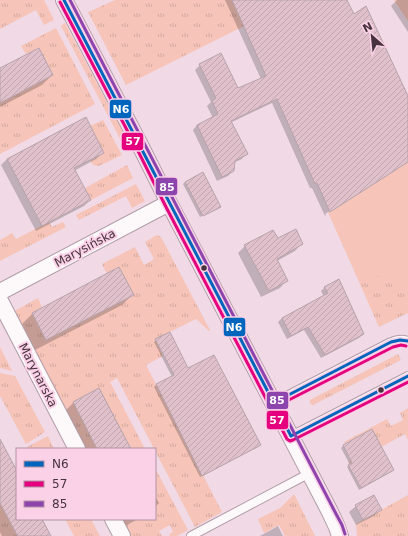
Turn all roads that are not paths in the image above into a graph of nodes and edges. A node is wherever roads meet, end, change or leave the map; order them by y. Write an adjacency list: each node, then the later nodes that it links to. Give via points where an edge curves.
1 (64, 0): 2 (street)
2 (169, 203): 3 (street, Marysińska); 7 (street)
3 (0, 292)
4 (0, 301): 9 (street, Marynarska)
5 (408, 341): 7 (lane, via 397,340 388,343)
6 (408, 376): 8 (lane)
7 (274, 403): 8 (street)
8 (291, 436): 10 (street)
9 (76, 448)
10 (310, 473): 11 (lane); 12 (street)
11 (191, 536)
12 (340, 536)

